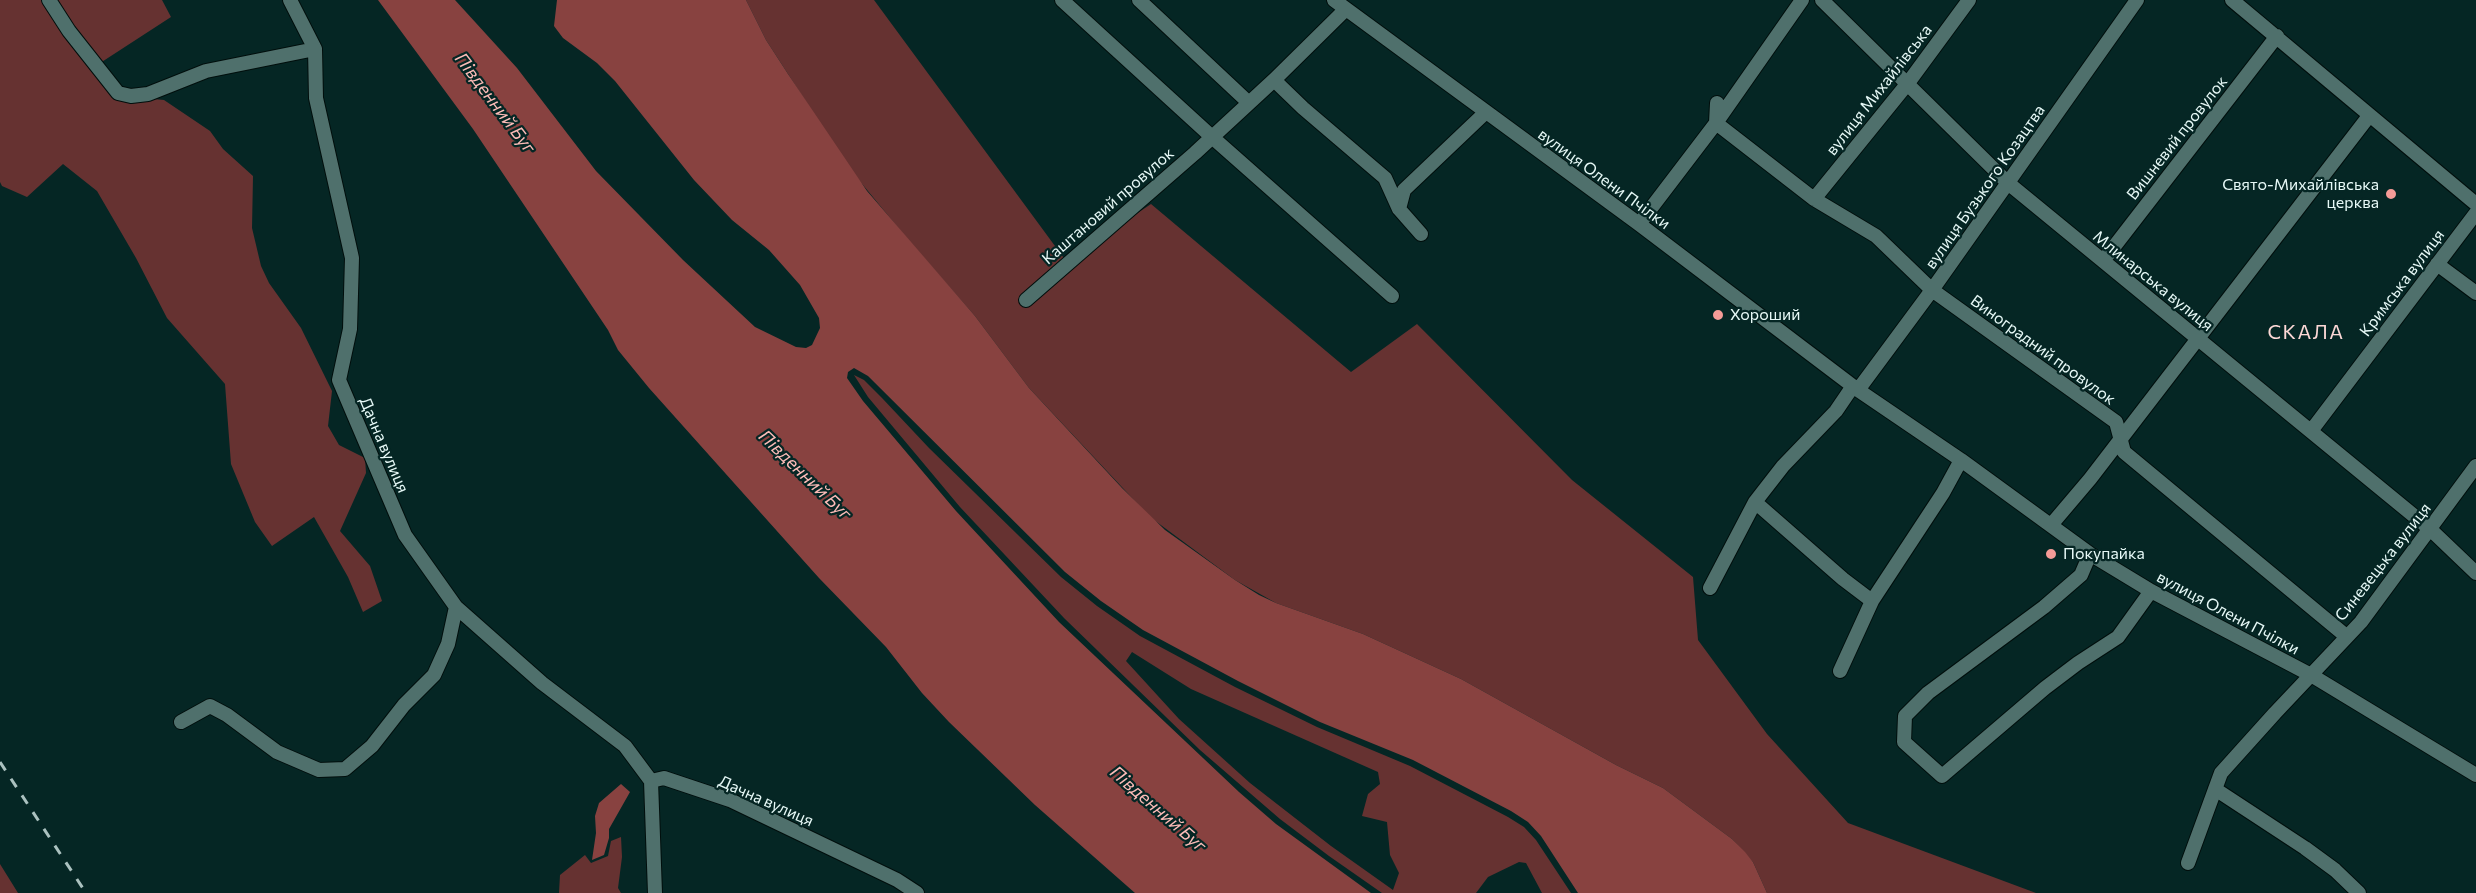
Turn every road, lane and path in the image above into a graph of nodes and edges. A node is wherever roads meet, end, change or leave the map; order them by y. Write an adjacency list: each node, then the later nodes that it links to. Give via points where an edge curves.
1 (49, 0): 13 (street, via 118,93 131,96 148,94 206,71)
2 (290, 0): 13 (street)
3 (1062, 0): 21 (street)
4 (1139, 0): 16 (street)
5 (1334, 0): 11 (street, вулиця Олени Пчілки)
6 (1802, 0): 20 (street)
7 (1822, 0): 15 (street, Млинарська вулиця)
8 (1969, 0): 15 (street, вулиця Михайлівська)
9 (2137, 0): 22 (street, вулиця Бузького Козацтва)
10 (2232, 0): 12 (street)
11 (1346, 9): 14 (street, Каштановий провулок); 18 (street, вулиця Олени Пчілки)
12 (2277, 36): 19 (street); 29 (street, Вишневий провулок)
13 (315, 49): 49 (street, Дачна вулиця, via 316,98 351,258 350,329 339,380 405,535)
14 (1274, 80): 16 (street, Каштановий провулок); 25 (street, via 1385,178)
15 (1908, 83): 22 (street, Млинарська вулиця); 23 (street, вулиця Михайлівська)
16 (1248, 102): 21 (street, Каштановий провулок)
17 (1717, 103): 20 (street)
18 (1486, 112): 25 (street, via 1404,190); 27 (street, вулиця Олени Пчілки)
19 (2368, 116): 24 (street); 35 (street)
20 (1716, 123): 23 (street, Виноградний провулок); 27 (street)
21 (1212, 137): 33 (street); 34 (street, Каштановий провулок)
22 (2008, 183): 29 (street, Млинарська вулиця); 31 (street, вулиця Бузького Козацтва)
23 (1814, 199): 31 (street, Виноградний провулок, via 1876,236)
24 (2476, 204)
25 (1399, 209): 28 (street)
26 (2476, 213): 30 (street, Кримська вулиця)
27 (1639, 224): 36 (street, вулиця Олени Пчілки)
28 (1421, 234)
29 (2103, 261): 35 (street, Млинарська вулиця)
30 (2437, 264): 32 (street); 37 (street, Кримська вулиця)
31 (1932, 290): 36 (street, вулиця Бузького Козацтва); 38 (street, Виноградний провулок, via 2116,423)
32 (2476, 293)
33 (1392, 297)
34 (1026, 300)
35 (2198, 338): 37 (street, Млинарська вулиця); 38 (street)
36 (1856, 388): 39 (street, вулиця Олени Пчілки); 41 (street)
37 (2311, 431): 43 (street, Млинарська вулиця)
38 (2120, 438): 42 (street); 50 (street, Виноградний провулок, via 2124,452)
39 (1961, 460): 42 (street, вулиця Олени Пчілки); 48 (street)
40 (2476, 466): 43 (street, Синевецька вулиця)
41 (1755, 502): 46 (street); 48 (street)
42 (2051, 525): 44 (street, вулиця Олени Пчілки)
43 (2430, 529): 45 (street, Млинарська вулиця); 50 (street, Синевецька вулиця, via 2361,622)
44 (2090, 554): 47 (street, вулиця Олени Пчілки); 47 (street, via 2081,575 1928,693 1905,716 1904,742 1942,776 2061,676 2118,637)
45 (2476, 573)
46 (1710, 588)
47 (2151, 591): 52 (street, вулиця Олени Пчілки)
48 (1872, 601): 51 (street)
49 (456, 607): 53 (street, via 448,644 434,675 372,746 345,770 319,770 277,752 210,706); 55 (street, Дачна вулиця, via 542,683 625,746)
50 (2346, 636): 52 (street, Синевецька вулиця)
51 (1840, 671)
52 (2311, 675): 54 (street, вулиця Олени Пчілки); 56 (street, Синевецька вулиця, via 2221,773)
53 (181, 722)
54 (2475, 772)
55 (651, 781): 58 (street); 59 (street, Дачна вулиця, via 664,778 730,800)
56 (2215, 789): 57 (street, Синевецька вулиця); 60 (street, via 2305,848)
57 (2188, 863)
58 (655, 893)
59 (917, 893)
60 (2359, 893)

